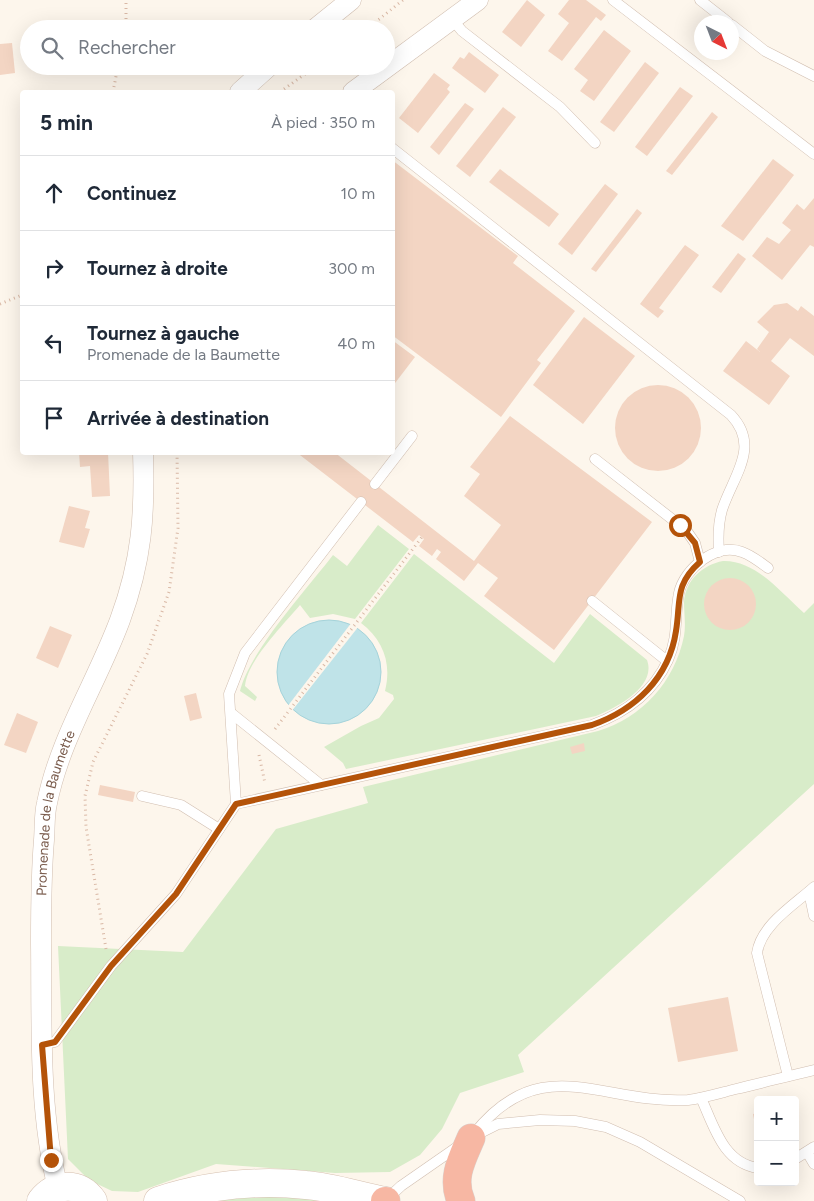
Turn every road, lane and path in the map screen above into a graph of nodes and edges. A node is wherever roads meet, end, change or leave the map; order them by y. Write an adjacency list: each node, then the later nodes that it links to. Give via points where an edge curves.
1 (126, 0): 9 (path)
2 (351, 0): 10 (street)
3 (403, 0): 11 (path)
4 (478, 0): 8 (street)
5 (613, 0): 25 (lane)
6 (700, 0): 7 (lane)
7 (719, 15)
8 (452, 19): 13 (street); 23 (lane, via 462,31 560,107)
9 (126, 20)
10 (327, 20)
11 (378, 20)
12 (739, 31): 18 (lane, via 765,51)
13 (395, 61)
14 (116, 75): 19 (path)
15 (259, 75): 20 (street)
16 (304, 75): 21 (path)
17 (377, 75): 22 (street)
18 (814, 76)
19 (113, 90)
20 (242, 90)
21 (283, 90)
22 (357, 90)
23 (595, 143)
24 (395, 150): 35 (lane, via 740,424 746,441 745,453 722,510)
25 (814, 154)
26 (20, 296): 27 (path)
27 (0, 304)
28 (412, 436): 32 (lane)
29 (143, 455): 49 (street, Promenade de la Baumette, via 142,535 128,595 71,728 46,803 41,887)
30 (177, 455): 48 (path, via 178,528 169,592 148,654 93,762 84,796)
31 (595, 459): 36 (lane, via 686,530 695,543)
32 (375, 484)
33 (361, 502): 41 (lane, via 245,653 229,694)
34 (422, 537): 40 (path)
35 (719, 552): 36 (lane); 37 (lane, via 741,551)
36 (700, 562): 39 (lane, via 684,579 679,591 676,631)
37 (768, 568)
38 (592, 601): 39 (lane)
39 (667, 661): 42 (lane, via 660,675 638,700 592,725)
40 (288, 711)
41 (231, 713): 42 (lane); 44 (lane)
42 (321, 785): 44 (lane)
43 (142, 796): 45 (lane, via 181,805)
44 (236, 804): 45 (lane)
45 (219, 829): 49 (lane, via 176,894 111,966 55,1042)
46 (811, 890): 47 (lane); 51 (lane, via 767,930 757,953)
47 (814, 916)
48 (106, 954)
49 (42, 1045): 58 (street, Promenade de la Baumette, via 51,1160)
50 (814, 1070): 51 (lane)
51 (788, 1076): 52 (lane)
52 (701, 1098): 53 (lane, via 653,1100 582,1087 540,1088 520,1094 498,1108); 57 (lane, via 724,1148 740,1163)
53 (471, 1138): 61 (lane, via 401,1186); 62 (highway, via 457,1169); 63 (lane, via 498,1124 540,1120 575,1121 606,1127 640,1142)
54 (811, 1149): 55 (lane); 56 (lane)
55 (799, 1156)
56 (814, 1164)
57 (754, 1167)
58 (50, 1194): 59 (street, via 77,1188)
59 (93, 1201)
60 (158, 1201): 61 (street, via 193,1190 245,1184 307,1185)
61 (385, 1201)
62 (461, 1201)
63 (740, 1201)

